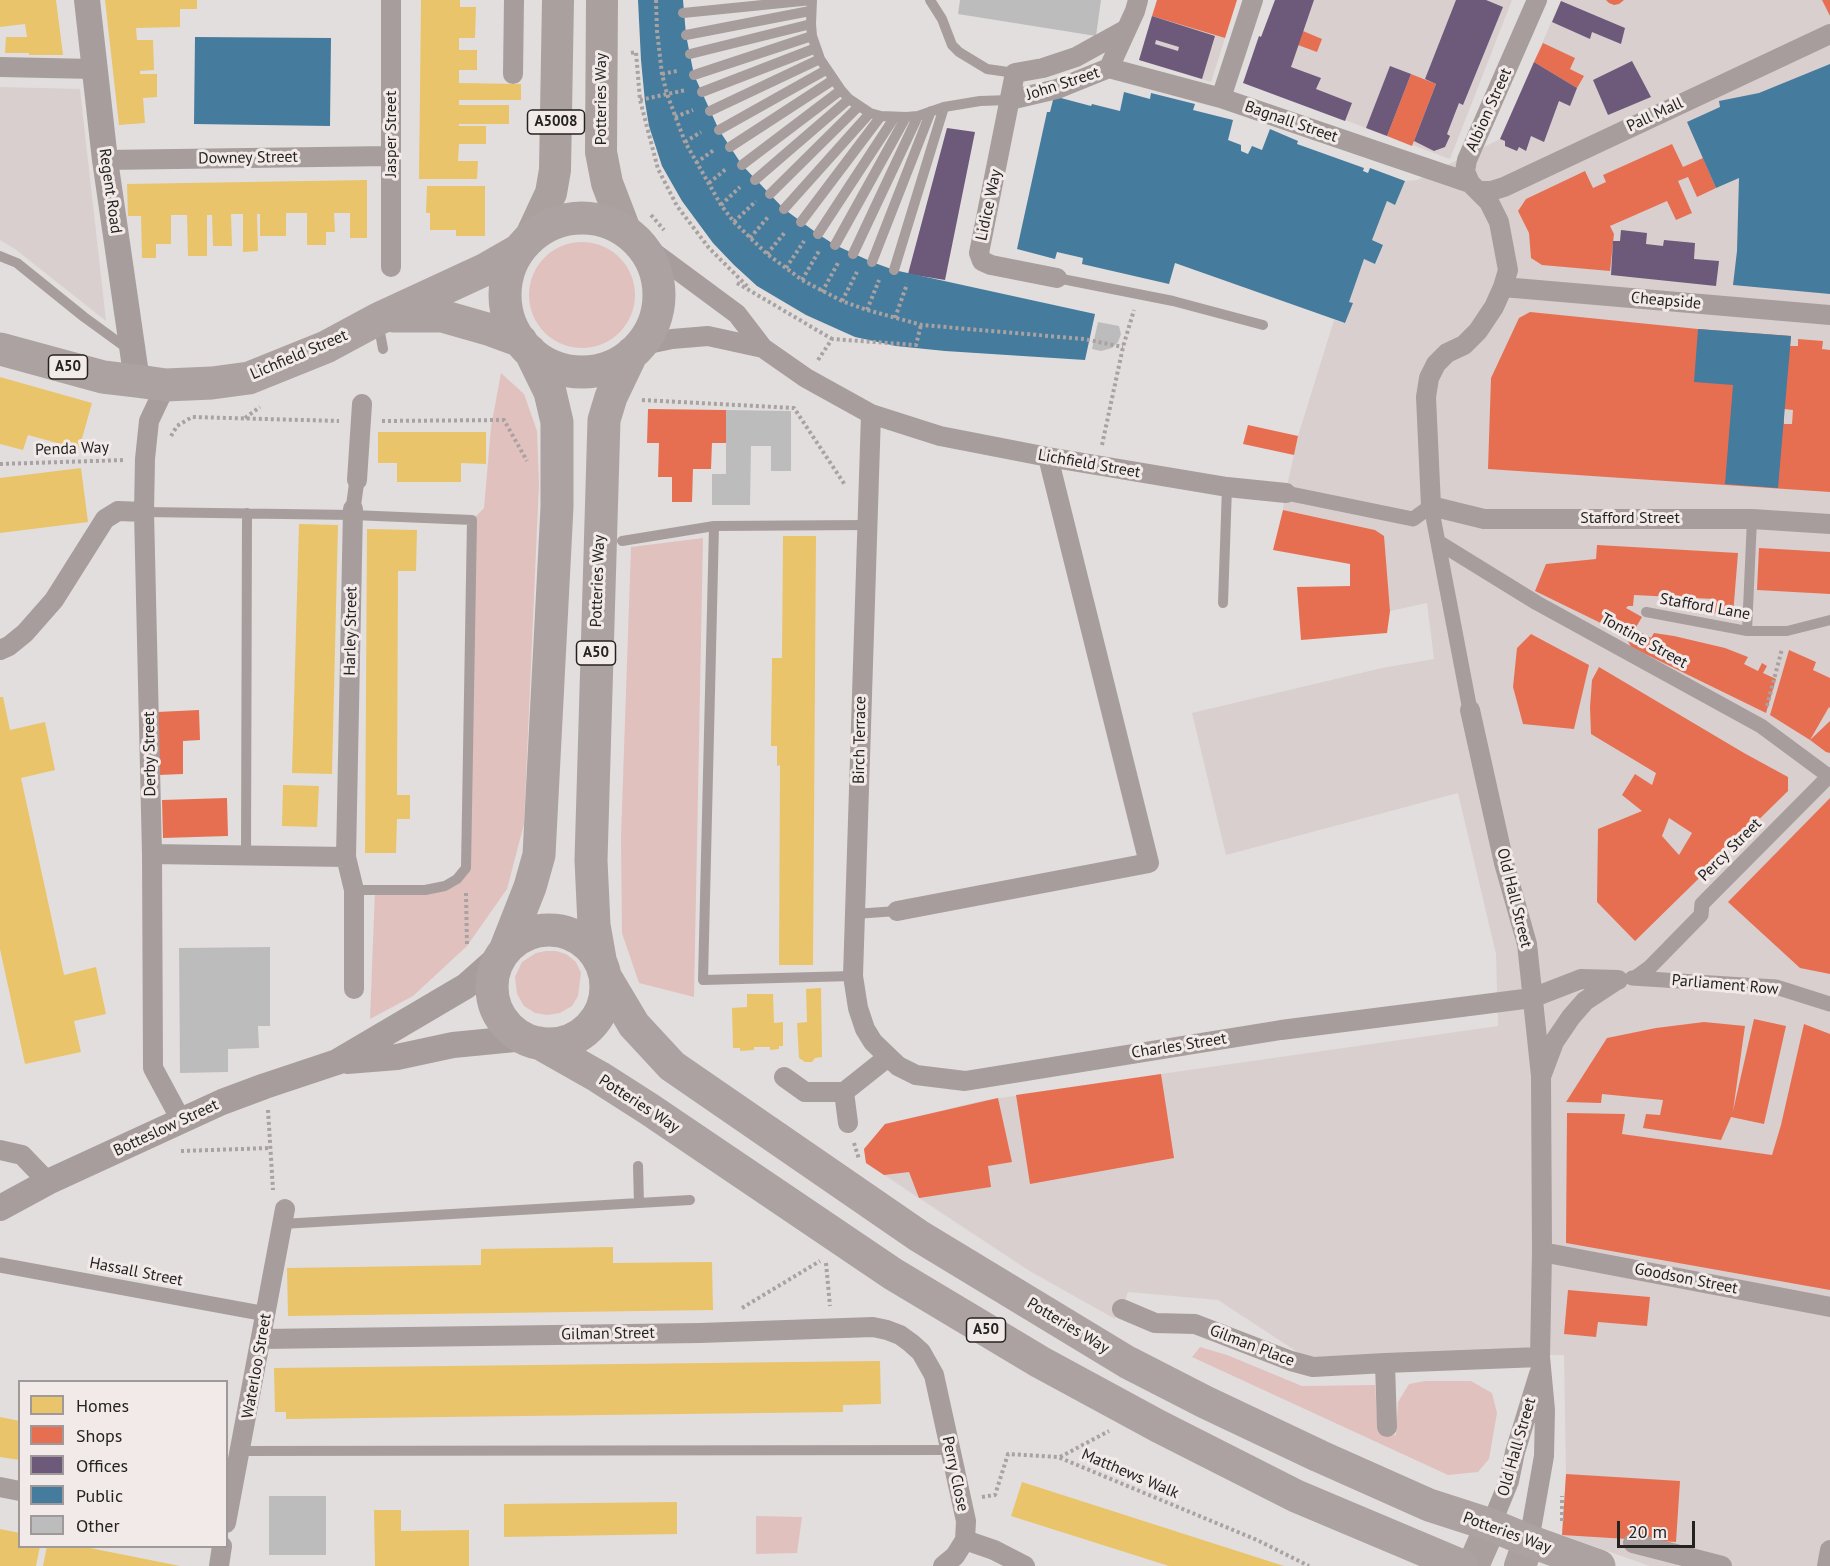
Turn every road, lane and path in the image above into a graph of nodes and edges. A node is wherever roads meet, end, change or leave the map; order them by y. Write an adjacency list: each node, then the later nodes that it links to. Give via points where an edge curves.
1 (87, 0): 23 (street, Regent Road)
2 (391, 0): 46 (street, Jasper Street)
3 (514, 0): 26 (street)
4 (558, 0): 59 (main road, A5008, via 555,170 551,193)
5 (602, 0): 55 (main road, Potteries Way / A5008, via 601,152 607,183)
6 (930, 0): 25 (lane, via 959,52 987,69)
7 (1138, 0): 13 (street, John Street)
8 (1252, 0): 31 (street)
9 (1537, 0): 50 (street, Albion Street, via 1467,160 1465,171)
10 (811, 4): 11 (lane); 12 (lane); 15 (lane)
11 (683, 13)
12 (811, 24): 16 (lane); 19 (lane)
13 (1125, 30): 22 (street, John Street); 25 (street, John Street, via 1076,57)
14 (1830, 34): 50 (street, Pall Mall, via 1504,187)
15 (686, 35)
16 (812, 36): 17 (lane); 27 (lane)
17 (816, 48): 20 (lane); 30 (lane)
18 (636, 52): 33 (path)
19 (690, 54)
20 (820, 59): 24 (lane); 37 (lane)
21 (0, 67): 23 (street)
22 (1109, 68): 31 (street, Bagnall Street); 34 (street, John Street, via 1058,88)
23 (94, 69): 47 (street, Regent Road)
24 (826, 70): 28 (lane); 44 (lane)
25 (1015, 73): 34 (street, Lidice Way)
26 (513, 74)
27 (694, 75): 33 (path, via 691,88)
28 (833, 80): 29 (lane); 45 (lane)
29 (841, 90): 32 (lane); 48 (lane)
30 (702, 92)
31 (1221, 98): 50 (street, Bagnall Street)
32 (849, 99): 35 (lane); 49 (lane)
33 (640, 100): 72 (path, via 658,169 677,206 709,248)
34 (1010, 100): 36 (lane); 68 (street, Lidice Way, via 979,253 982,261 991,265)
35 (859, 106): 39 (lane); 51 (lane)
36 (944, 107): 38 (lane); 67 (lane)
37 (710, 111)
38 (931, 111): 40 (lane); 64 (lane)
39 (870, 113): 41 (lane); 52 (lane)
40 (918, 116): 42 (lane); 62 (lane)
41 (881, 117): 43 (lane); 54 (lane)
42 (906, 117): 43 (lane); 60 (lane)
43 (894, 118): 56 (lane)
44 (719, 130)
45 (730, 147)
46 (390, 156): 47 (street, Downey Street); 65 (street, Jasper Street)
47 (105, 160): 87 (street, Regent Road)
48 (742, 165)
49 (755, 180): 53 (path, via 758,199)
50 (1474, 187): 71 (street, via 1489,202 1499,222 1508,270)
51 (770, 194): 58 (path, via 773,210)
52 (784, 209): 61 (path, via 790,225)
53 (734, 222)
54 (801, 222): 66 (path, via 807,236)
55 (637, 228): 57 (path); 59 (highway, via 577,218 549,225); 84 (street, Lichfield Street, via 738,314); 86 (highway, via 658,284 657,313)
56 (818, 234): 69 (path, via 823,245)
57 (670, 237)
58 (750, 238)
59 (525, 244): 81 (highway, Lichfield Street / A50); 83 (highway, via 508,274 505,299 510,323)
60 (835, 244): 73 (path, via 842,255)
61 (767, 254)
62 (853, 254): 75 (path, via 861,264)
63 (0, 256): 87 (lane, via 17,263)
64 (872, 262): 76 (path, via 881,274)
65 (391, 267)
66 (786, 268)
67 (894, 270): 78 (path, via 907,284)
68 (1057, 278): 74 (lane)
69 (802, 280)
70 (734, 281): 72 (path)
71 (1503, 287): 77 (street, Cheapside); 102 (street, via 1479,331 1436,364 1429,378 1426,397)
72 (753, 292): 82 (path)
73 (822, 292)
74 (1139, 294): 80 (lane); 97 (path, via 1123,346)
75 (842, 301)
76 (867, 310)
77 (1830, 315)
78 (895, 318)
79 (922, 325): 82 (path, via 916,345)
80 (1263, 325)
81 (382, 328): 83 (highway, Lichfield Street / A50, via 442,316 491,330); 87 (highway, Lichfield Street / A50, via 249,378 212,383)
82 (832, 339): 88 (path)
83 (525, 346): 86 (highway, via 553,367 578,372 609,367); 129 (highway, via 550,392 557,422 557,507 539,855)
84 (763, 348): 86 (street, Lichfield Street, via 708,336 672,339); 88 (street, Lichfield Street)
85 (0, 349): 87 (highway, Lichfield Street / A50, via 103,377)
86 (636, 350): 130 (highway, Potteries Way / A50, via 611,397 604,420 591,860 594,925)
87 (146, 373): 94 (street, Derby Street, via 149,421)
88 (806, 378): 91 (street, Lichfield Street)
89 (640, 400): 99 (path, via 794,408)
90 (361, 413): 92 (path, via 192,417 177,426); 96 (path, via 504,420); 98 (street, Harley Street)
91 (870, 414): 93 (street, Lichfield Street, via 940,436); 108 (street, Birch Terrace)
92 (168, 440)
93 (1048, 457): 97 (street, Lichfield Street); 126 (street, via 1149,863)
94 (145, 459): 95 (path, Penda Way); 103 (street, Derby Street)
95 (0, 464)
96 (529, 465)
97 (1097, 466): 100 (street, Lichfield Street)
98 (357, 480): 104 (street, Harley Street)
99 (845, 486)
100 (1227, 487): 101 (street, Lichfield Street); 112 (lane)
101 (1286, 494): 102 (street, Lichfield Street, via 1413,519)
102 (1431, 506): 106 (street, Stafford Street, via 1484,519); 111 (street, Old Hall Street)
103 (144, 512): 105 (lane); 117 (street, via 118,511 105,519 54,600 25,633); 121 (street, Derby Street)
104 (353, 512): 105 (lane); 123 (street, Harley Street); 124 (lane, via 472,519)
105 (247, 513): 122 (lane)
106 (1752, 519): 107 (street, Stafford Street); 115 (lane)
107 (1830, 524)
108 (866, 525): 109 (lane); 127 (street, Birch Terrace)
109 (714, 526): 110 (lane); 131 (lane, via 703,980)
110 (622, 541)
111 (1438, 542): 118 (street, Old Hall Street); 119 (street, Tontine Street, via 1537,603)
112 (1223, 603)
113 (1646, 612): 115 (lane, Stafford Lane)
114 (1830, 620): 116 (lane, Stafford Lane)
115 (1747, 631): 116 (lane, Stafford Lane)
116 (1787, 631): 119 (path)
117 (0, 650)
118 (1470, 710): 134 (street, Old Hall Street, via 1504,863 1527,944)
119 (1761, 726): 120 (street, Tontine Street)
120 (1830, 776): 132 (street, Percy Street, via 1702,904 1701,915 1650,967)
121 (152, 854): 122 (street); 143 (street, Derby Street, via 153,1068)
122 (246, 856): 123 (street)
123 (346, 857): 125 (street, Harley Street)
124 (466, 868): 125 (lane, via 445,886 425,890); 128 (path)
125 (354, 890): 133 (street, Harley Street)
126 (897, 910): 127 (lane)
127 (855, 914): 131 (street, Birch Terrace)
128 (467, 946)
129 (504, 952): 130 (highway, via 521,936 549,929 568,932 588,943); 136 (highway, via 497,961 492,981 493,1000 503,1021 517,1035); 138 (street, Botteslow Street, via 466,987)
130 (603, 968): 136 (highway, via 606,995 591,1027 559,1044); 175 (highway, Potteries Way / A50, via 634,1025 672,1066 919,1236 1127,1362 1205,1402 1429,1505)
131 (853, 976): 137 (street, Birch Terrace, via 861,1019 873,1042)
132 (1626, 979): 134 (street, Parliament Row, via 1581,979); 135 (street, Parliament Row, via 1776,987); 139 (street, via 1585,1001 1554,1042)
133 (354, 989)
134 (1532, 998): 137 (street, Charles Street, via 1281,1030 965,1082 916,1075); 139 (street, Old Hall Street)
135 (1830, 1004)
136 (532, 1041): 138 (street, Botteslow Street, via 453,1045 397,1057); 186 (highway, Potteries Way / A50, via 650,1109 893,1274 1040,1362 1296,1496)
137 (888, 1057): 142 (street)
138 (338, 1062): 141 (street, Botteslow Street)
139 (1541, 1076): 154 (street, Old Hall Street)
140 (784, 1077): 142 (street, via 805,1092)
141 (265, 1086): 143 (street, Botteslow Street); 145 (path)
142 (844, 1092): 144 (street)
143 (181, 1120): 149 (street, Botteslow Street)
144 (848, 1123)
145 (270, 1148): 147 (path); 153 (path, via 274,1208)
146 (0, 1150): 149 (street, via 22,1155)
147 (175, 1151)
148 (638, 1166): 151 (lane)
149 (48, 1182): 152 (street, Botteslow Street)
150 (690, 1200): 151 (lane)
151 (639, 1203): 153 (lane)
152 (0, 1208)
153 (284, 1216): 159 (street, Waterloo Street)
154 (1542, 1252): 156 (street, Goodson Street); 163 (street, Old Hall Street)
155 (0, 1264): 159 (street, Hassall Street)
156 (1830, 1307)
157 (741, 1308): 160 (path, via 825,1256)
158 (1122, 1309): 162 (street, Gilman Place, via 1155,1323 1195,1324 1313,1367)
159 (266, 1314): 161 (street, Waterloo Street)
160 (832, 1329): 161 (street, Gilman Street); 164 (street, Gilman Street, via 873,1327 900,1335 921,1352)
161 (261, 1339): 168 (street, Waterloo Street)
162 (1385, 1362): 163 (street, Gilman Place); 166 (street)
163 (1540, 1363): 175 (street, Old Hall Street, via 1509,1481); 181 (street, Old Hall Street, via 1544,1456)
164 (934, 1375): 167 (street, Perry Close)
165 (1117, 1427): 169 (path)
166 (1387, 1427)
167 (950, 1450): 168 (lane); 173 (street, Perry Close)
168 (241, 1451): 174 (street, Waterloo Street)
169 (1059, 1458): 173 (path, Matthews Walk, via 1008,1454 995,1495); 185 (path, Matthews Walk, via 1257,1540)
170 (0, 1487): 171 (street)
171 (18, 1491)
172 (1562, 1491): 176 (path)
173 (961, 1502): 177 (street, Perry Close)
174 (228, 1513)
175 (1491, 1525): 181 (highway, Potteries Way / A50); 187 (main road)
176 (1562, 1526)
177 (965, 1540): 183 (street); 184 (street)
178 (1633, 1543): 189 (street)
179 (222, 1548): 182 (street)
180 (1830, 1550): 190 (street)
181 (1524, 1554): 188 (highway, Potteries Way / A50)
182 (219, 1566)
183 (943, 1566)
184 (1025, 1566)
185 (1309, 1566)
186 (1462, 1566)
187 (1473, 1566)
188 (1599, 1566)
189 (1722, 1566)
190 (1827, 1566)

